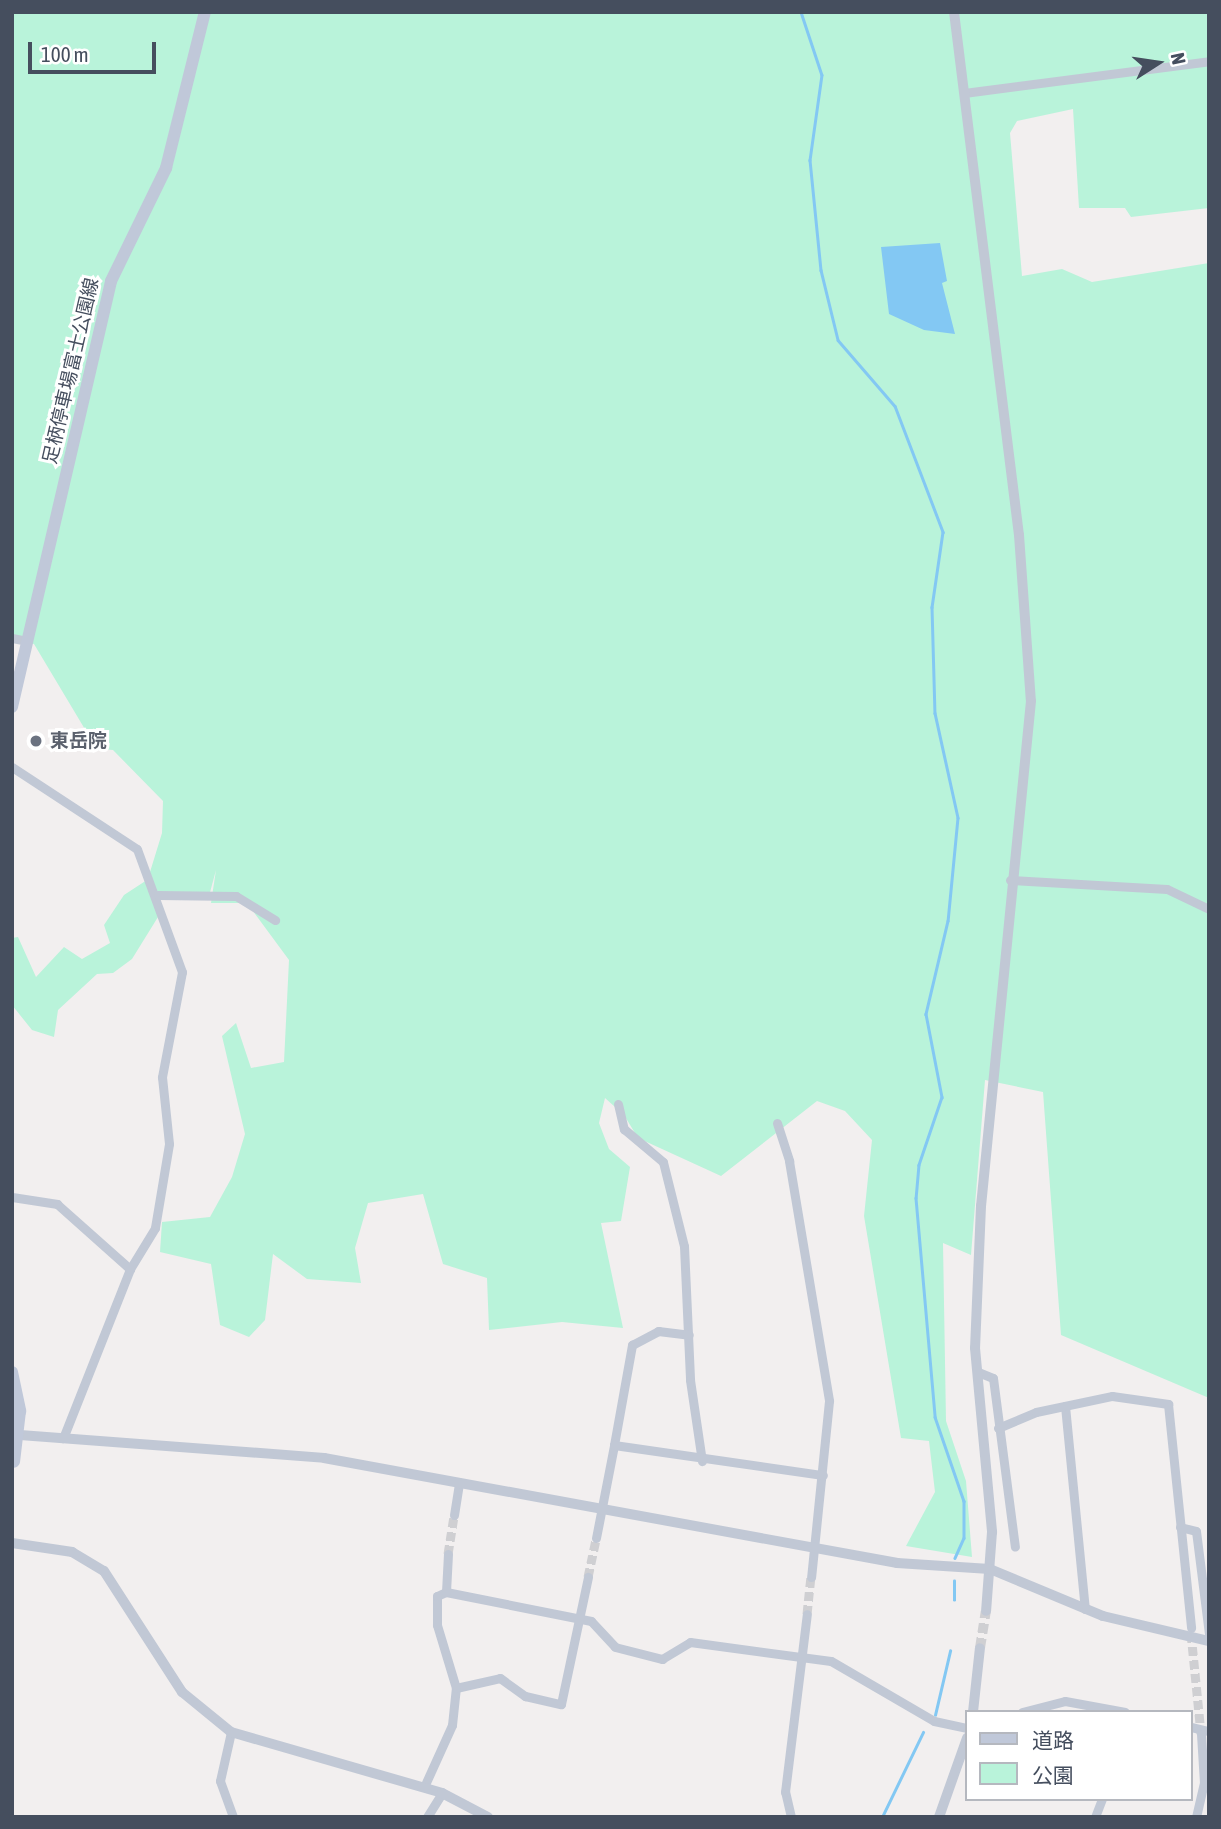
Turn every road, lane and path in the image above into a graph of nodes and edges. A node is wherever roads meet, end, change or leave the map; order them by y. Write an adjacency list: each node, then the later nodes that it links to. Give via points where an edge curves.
1 (205, 12): 6 (main road, 足柄停車場富士公園線, via 166,168 111,281)
2 (954, 12): 4 (street)
3 (1209, 61): 4 (street)
4 (964, 93): 9 (street, via 1019,535 1031,701)
5 (12, 638): 6 (street)
6 (27, 641): 7 (main road, 足柄停車場富士公園線)
7 (12, 707)
8 (12, 767): 10 (street, via 137,849)
9 (1010, 880): 11 (street, via 1167,889); 19 (street, via 981,1206)
10 (158, 895): 12 (street, via 236,896); 16 (street, via 183,972 162,1077 169,1144 155,1228)
11 (1209, 909)
12 (275, 920)
13 (618, 1104): 17 (street, via 624,1129 663,1162 684,1246)
14 (777, 1123): 27 (street, via 789,1161 828,1386)
15 (12, 1197): 16 (street, via 57,1204)
16 (130, 1269): 23 (street)
17 (689, 1335): 24 (street, via 658,1331 632,1345); 25 (street)
18 (12, 1372): 22 (main road)
19 (978, 1372): 21 (street, via 993,1378); 37 (street)
20 (1065, 1406): 21 (street); 31 (street, via 1112,1396 1168,1404); 41 (street)
21 (998, 1428): 35 (street)
22 (20, 1435): 23 (street); 26 (main road)
23 (63, 1438): 28 (street, via 302,1455)
24 (614, 1445): 25 (street); 29 (street)
25 (702, 1461): 27 (street)
26 (14, 1462)
27 (823, 1475): 34 (street)
28 (459, 1482): 29 (street); 30 (street)
29 (602, 1508): 32 (street); 34 (street, via 679,1527)
30 (454, 1515)
31 (1180, 1527): 45 (street); 46 (street, via 1196,1531)
32 (596, 1538)
33 (12, 1543): 55 (street, via 72,1552 104,1571 182,1692)
34 (815, 1547): 37 (street, via 914,1566); 39 (street)
35 (1014, 1547)
36 (448, 1554): 40 (street)
37 (990, 1569): 41 (street); 42 (street)
38 (588, 1577): 44 (street)
39 (811, 1577)
40 (446, 1592): 44 (street); 50 (street, via 437,1596 437,1625)
41 (1085, 1609): 47 (street)
42 (986, 1611)
43 (807, 1615): 49 (street)
44 (580, 1618): 49 (street, via 596,1624 622,1651 662,1659 690,1642); 50 (street, via 561,1704 525,1696 500,1678)
45 (1191, 1628)
46 (1209, 1634)
47 (1209, 1641)
48 (980, 1648): 52 (street)
49 (801, 1657): 54 (street, via 839,1663 934,1721); 63 (street, via 785,1792)
50 (456, 1688): 58 (street, via 452,1725)
51 (1096, 1708): 53 (street, via 1051,1701)
52 (972, 1710)
53 (1027, 1710)
54 (965, 1728)
55 (231, 1732): 58 (street); 60 (street, via 220,1781)
56 (1205, 1733): 65 (street, via 1204,1783)
57 (965, 1744): 64 (street)
58 (424, 1787): 59 (street)
59 (442, 1793): 61 (street); 62 (street)
60 (233, 1817)
61 (427, 1817)
62 (488, 1817)
63 (791, 1817)
64 (939, 1817)
65 (1196, 1817)

